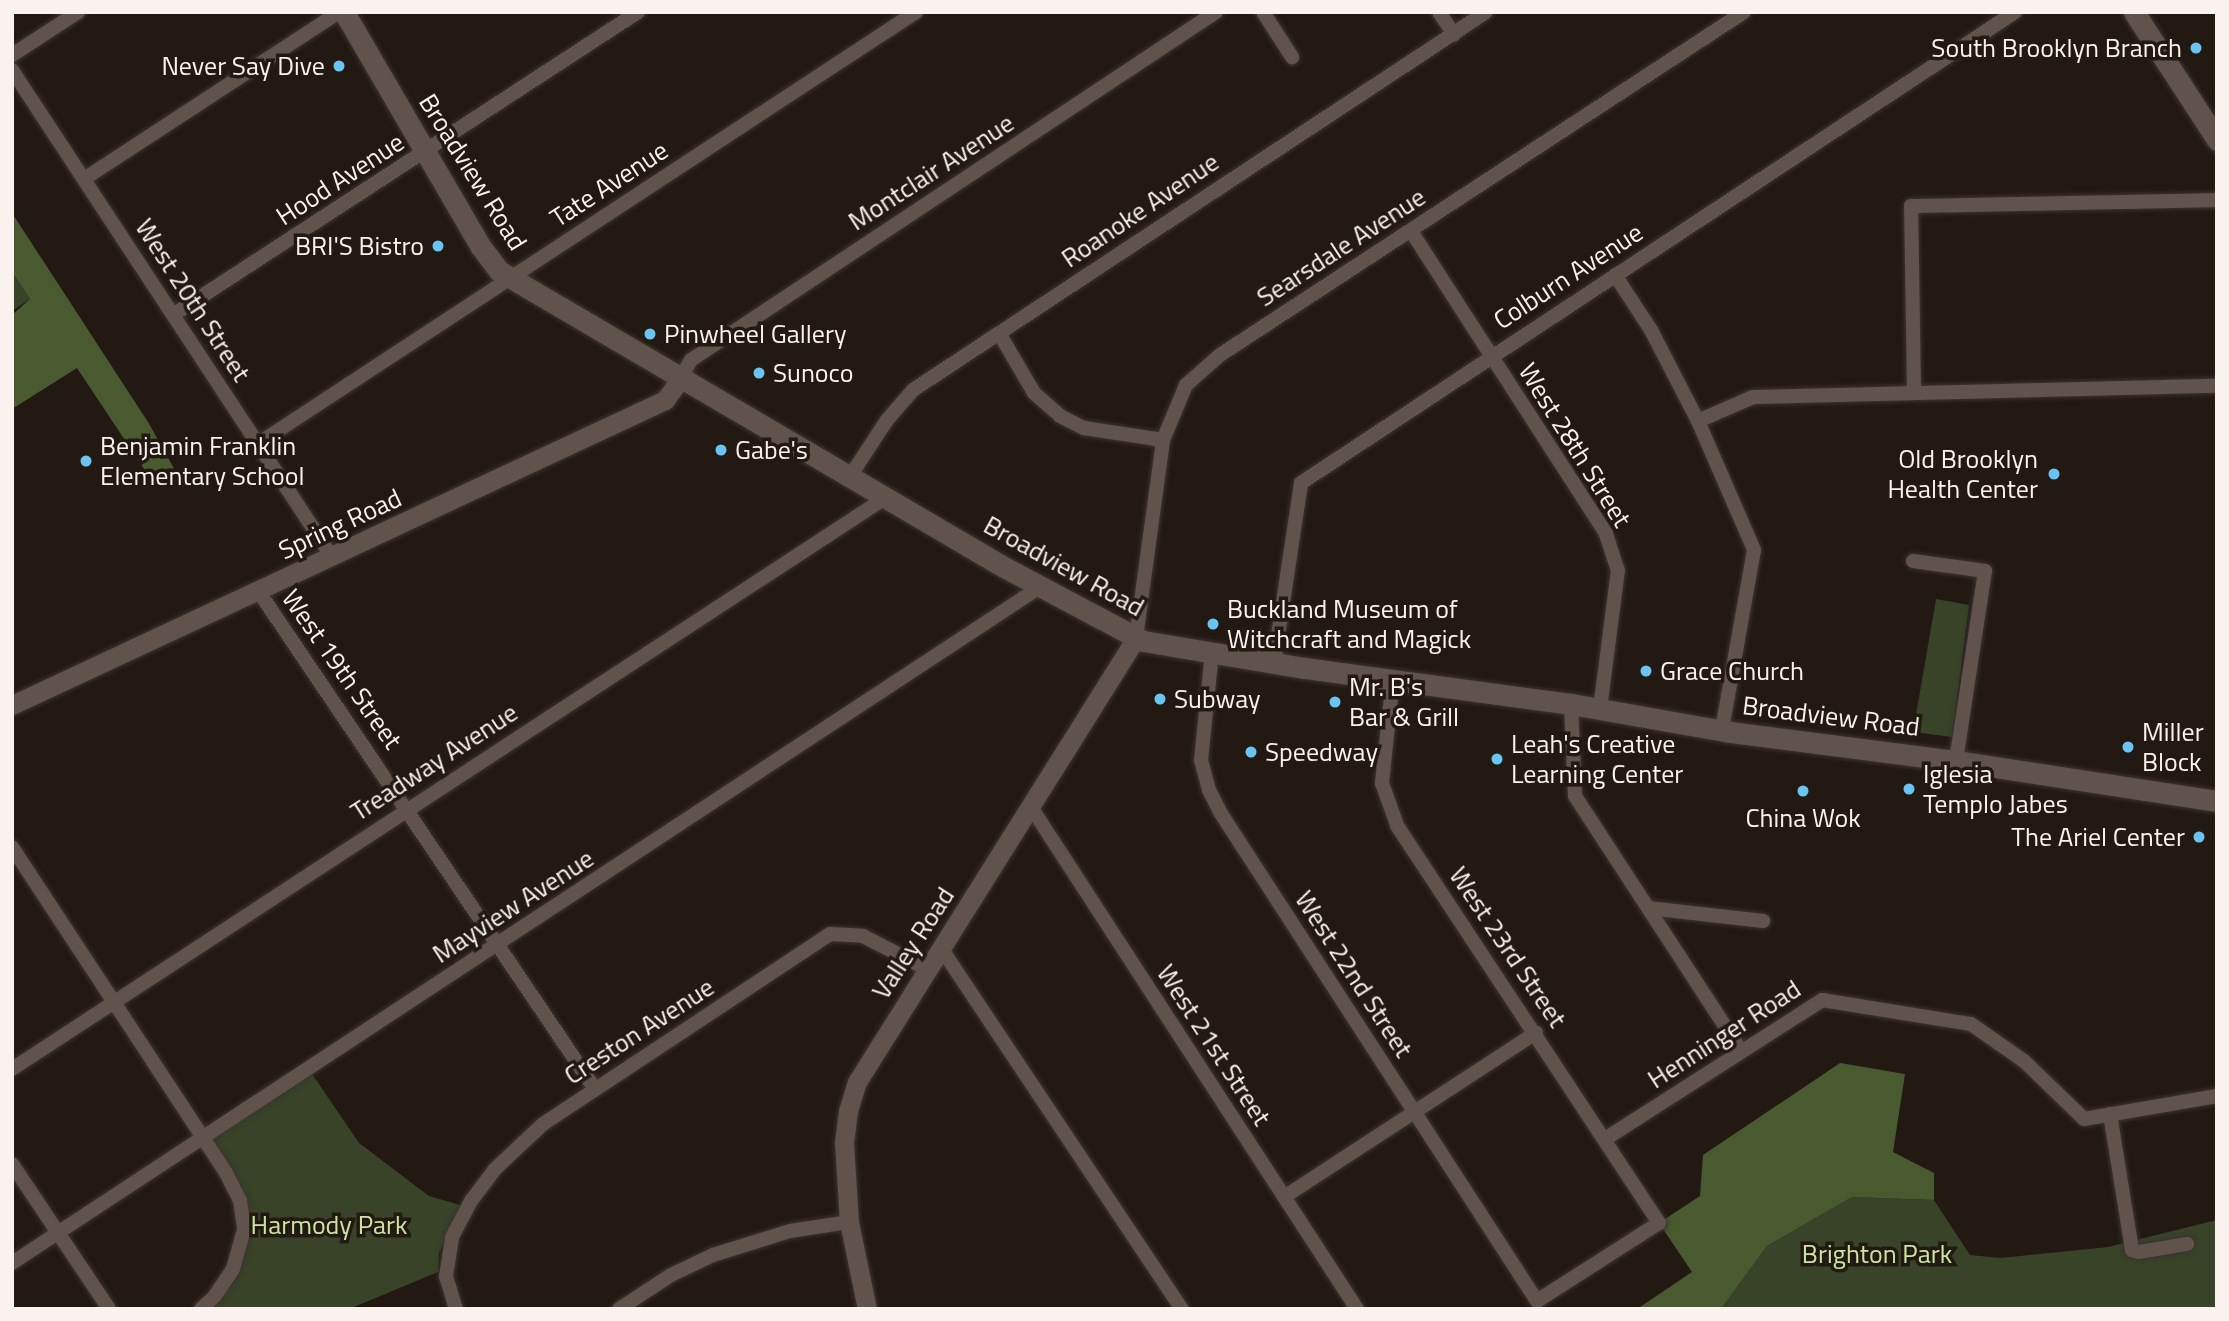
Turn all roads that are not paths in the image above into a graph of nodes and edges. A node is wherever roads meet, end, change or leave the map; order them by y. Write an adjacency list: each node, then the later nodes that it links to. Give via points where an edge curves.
1 (78, 12): 13 (street)
2 (341, 12): 17 (main road, Broadview Road); 18 (street)
3 (638, 12): 17 (street, Hood Avenue)
4 (916, 12): 22 (street, Tate Avenue)
5 (1216, 12): 26 (street, Montclair Avenue, via 691,359)
6 (1263, 12): 14 (street)
7 (1439, 12): 12 (street)
8 (1486, 12): 12 (street, Roanoke Avenue)
9 (1744, 12): 20 (street, Searsdale Avenue)
10 (2015, 12): 21 (street, Colburn Avenue)
11 (2134, 12): 16 (main road)
12 (1454, 34): 24 (street, Roanoke Avenue)
13 (12, 55)
14 (1292, 57)
15 (12, 70): 18 (street, West 20th Street)
16 (2217, 140)
17 (426, 152): 22 (main road, Broadview Road, via 481,247); 23 (street, Hood Avenue)
18 (84, 178): 23 (street, West 20th Street)
19 (2217, 200): 28 (street, via 1911,206)
20 (1411, 231): 25 (street, West 28th Street); 30 (street, Searsdale Avenue, via 1220,355 1186,385)
21 (1615, 275): 25 (street, Colburn Avenue); 29 (street, via 1651,330)
22 (510, 279): 26 (main road, Broadview Road); 31 (street, Tate Avenue)
23 (173, 316): 31 (street, West 20th Street)
24 (999, 333): 30 (street, via 1034,393 1060,416 1084,428); 32 (street, Roanoke Avenue, via 913,390)
25 (1491, 356): 40 (street, Colburn Avenue, via 1301,483); 44 (street, West 28th Street, via 1606,534 1618,570)
26 (680, 379): 32 (main road, Broadview Road); 34 (street, Spring Road, via 666,400)
27 (2217, 386): 28 (street)
28 (1914, 391): 29 (street, via 1753,397)
29 (1698, 421): 45 (street, via 1754,550)
30 (1163, 440): 38 (street, Searsdale Avenue)
31 (259, 443): 34 (street, West 20th Street)
32 (849, 478): 33 (main road, Broadview Road)
33 (885, 498): 36 (main road, Broadview Road); 49 (street, Treadway Avenue)
34 (332, 557): 37 (street, Spring Road)
35 (1913, 561): 46 (street, via 1985,571)
36 (1040, 587): 38 (main road, Broadview Road); 53 (street, Mayview Avenue)
37 (259, 592): 43 (street, Spring Road); 49 (street, West 19th Street)
38 (1136, 638): 39 (main road, Broadview Road); 48 (street, Valley Road)
39 (1212, 652): 40 (main road, Broadview Road); 62 (street, West 22nd Street, via 1201,760 1209,790)
40 (1274, 662): 41 (main road, Broadview Road)
41 (1393, 679): 42 (main road, Broadview Road); 57 (street, West 23rd Street, via 1382,783 1397,825)
42 (1571, 704): 44 (main road, Broadview Road); 51 (street, via 1575,796)
43 (12, 705)
44 (1600, 709): 45 (main road, Broadview Road)
45 (1721, 730): 46 (main road, Broadview Road)
46 (1956, 761): 47 (main road, Broadview Road)
47 (2217, 801)
48 (1031, 807): 54 (street, Valley Road); 67 (street, West 21st Street)
49 (407, 808): 53 (street, West 19th Street); 56 (street, Treadway Avenue)
50 (12, 846): 56 (street)
51 (1648, 908): 52 (street); 58 (street)
52 (1763, 921)
53 (499, 945): 60 (street, West 19th Street); 64 (street, Mayview Avenue)
54 (942, 948): 55 (street, Valley Road); 78 (street)
55 (927, 969): 60 (street, Creston Avenue, via 863,936 830,934); 68 (street, Valley Road, via 857,1082 848,1111 844,1143)
56 (114, 1004): 59 (street, Treadway Avenue); 64 (street)
57 (1536, 1033): 62 (street); 65 (street, West 23rd Street)
58 (1741, 1051): 63 (street, Henninger Road, via 1822,1000 1971,1024 2024,1061 2084,1119); 65 (street, Henninger Road)
59 (12, 1069)
60 (595, 1089): 75 (street, Creston Avenue, via 543,1124 494,1171 471,1201 452,1237 446,1276)
61 (2217, 1096): 63 (street, Henninger Road)
62 (1414, 1112): 67 (street); 69 (street, West 22nd Street, via 1537,1301)
63 (2110, 1114): 71 (street, via 2132,1250)
64 (201, 1137): 70 (street, Mayview Avenue); 74 (street, via 240,1200 244,1230 233,1269)
65 (1605, 1139): 69 (street, West 23rd Street)
66 (12, 1164): 70 (street)
67 (1284, 1196): 79 (street, West 21st Street)
68 (849, 1222): 76 (street, via 790,1231 713,1255 671,1275); 77 (street, Valley Road)
69 (1659, 1223)
70 (58, 1232): 72 (street, Mayview Avenue); 73 (street)
71 (2187, 1244)
72 (12, 1263)
73 (109, 1309)
74 (201, 1309)
75 (456, 1309)
76 (620, 1309)
77 (867, 1309)
78 (1182, 1309)
79 (1357, 1309)

